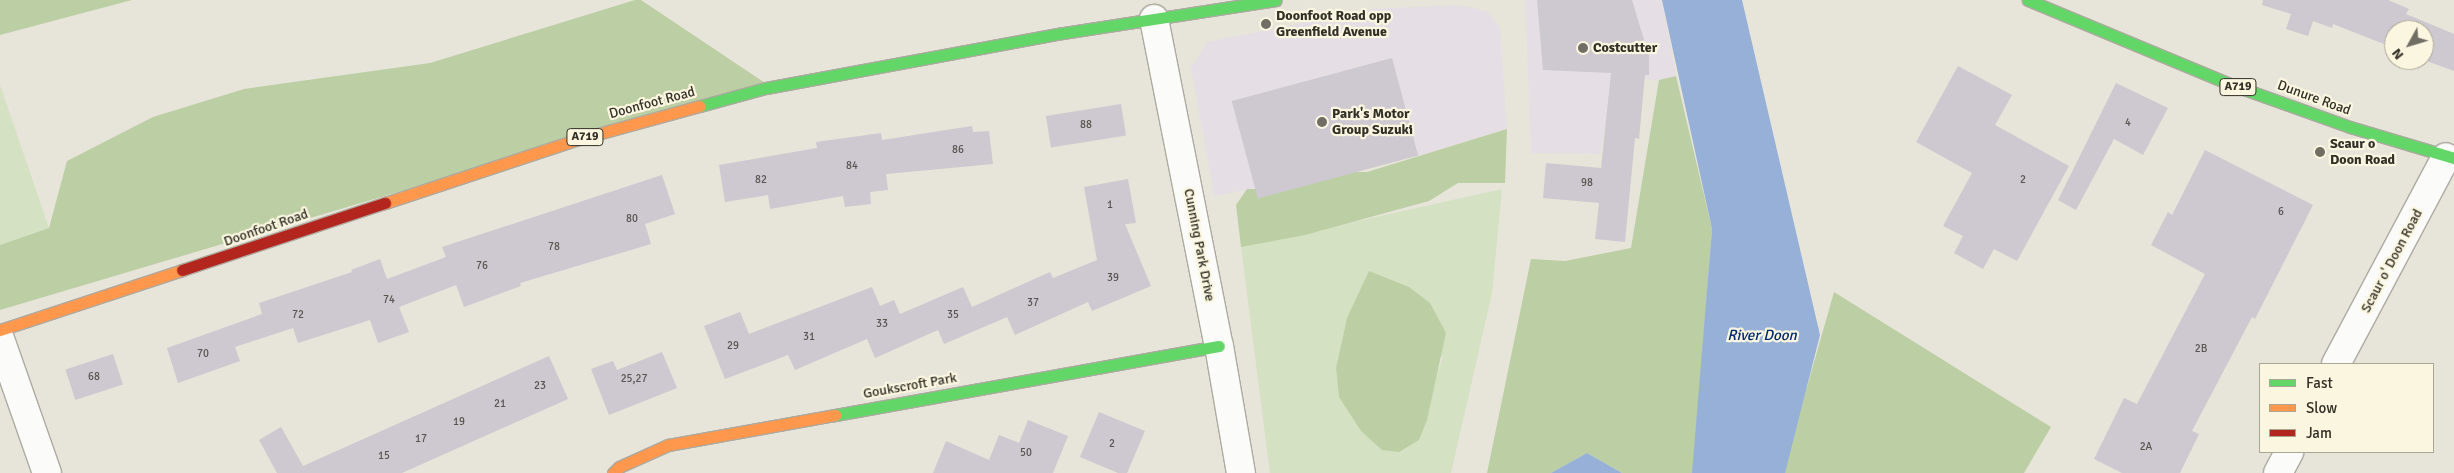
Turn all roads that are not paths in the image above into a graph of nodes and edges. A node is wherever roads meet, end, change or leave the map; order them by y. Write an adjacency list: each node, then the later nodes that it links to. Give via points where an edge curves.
1 (1274, 0): 3 (main road, Doonfoot Road / A719)
2 (2028, 0): 4 (main road, Dunure Road / A719, via 2227,83)
3 (1154, 19): 5 (main road, Doonfoot Road / A719, via 1034,38 748,93 579,139); 7 (street, Cunning Park Drive)
4 (2450, 158): 8 (street, Scaur o' Doon Road)
5 (0, 330)
6 (0, 339): 10 (street)
7 (1219, 346): 11 (main road, Goukscroft Park, via 668,445 619,467); 12 (street, Cunning Park Drive)
8 (2337, 363)
9 (2288, 453): 13 (street)
10 (47, 473)
11 (613, 473)
12 (1241, 473)
13 (2278, 473)

